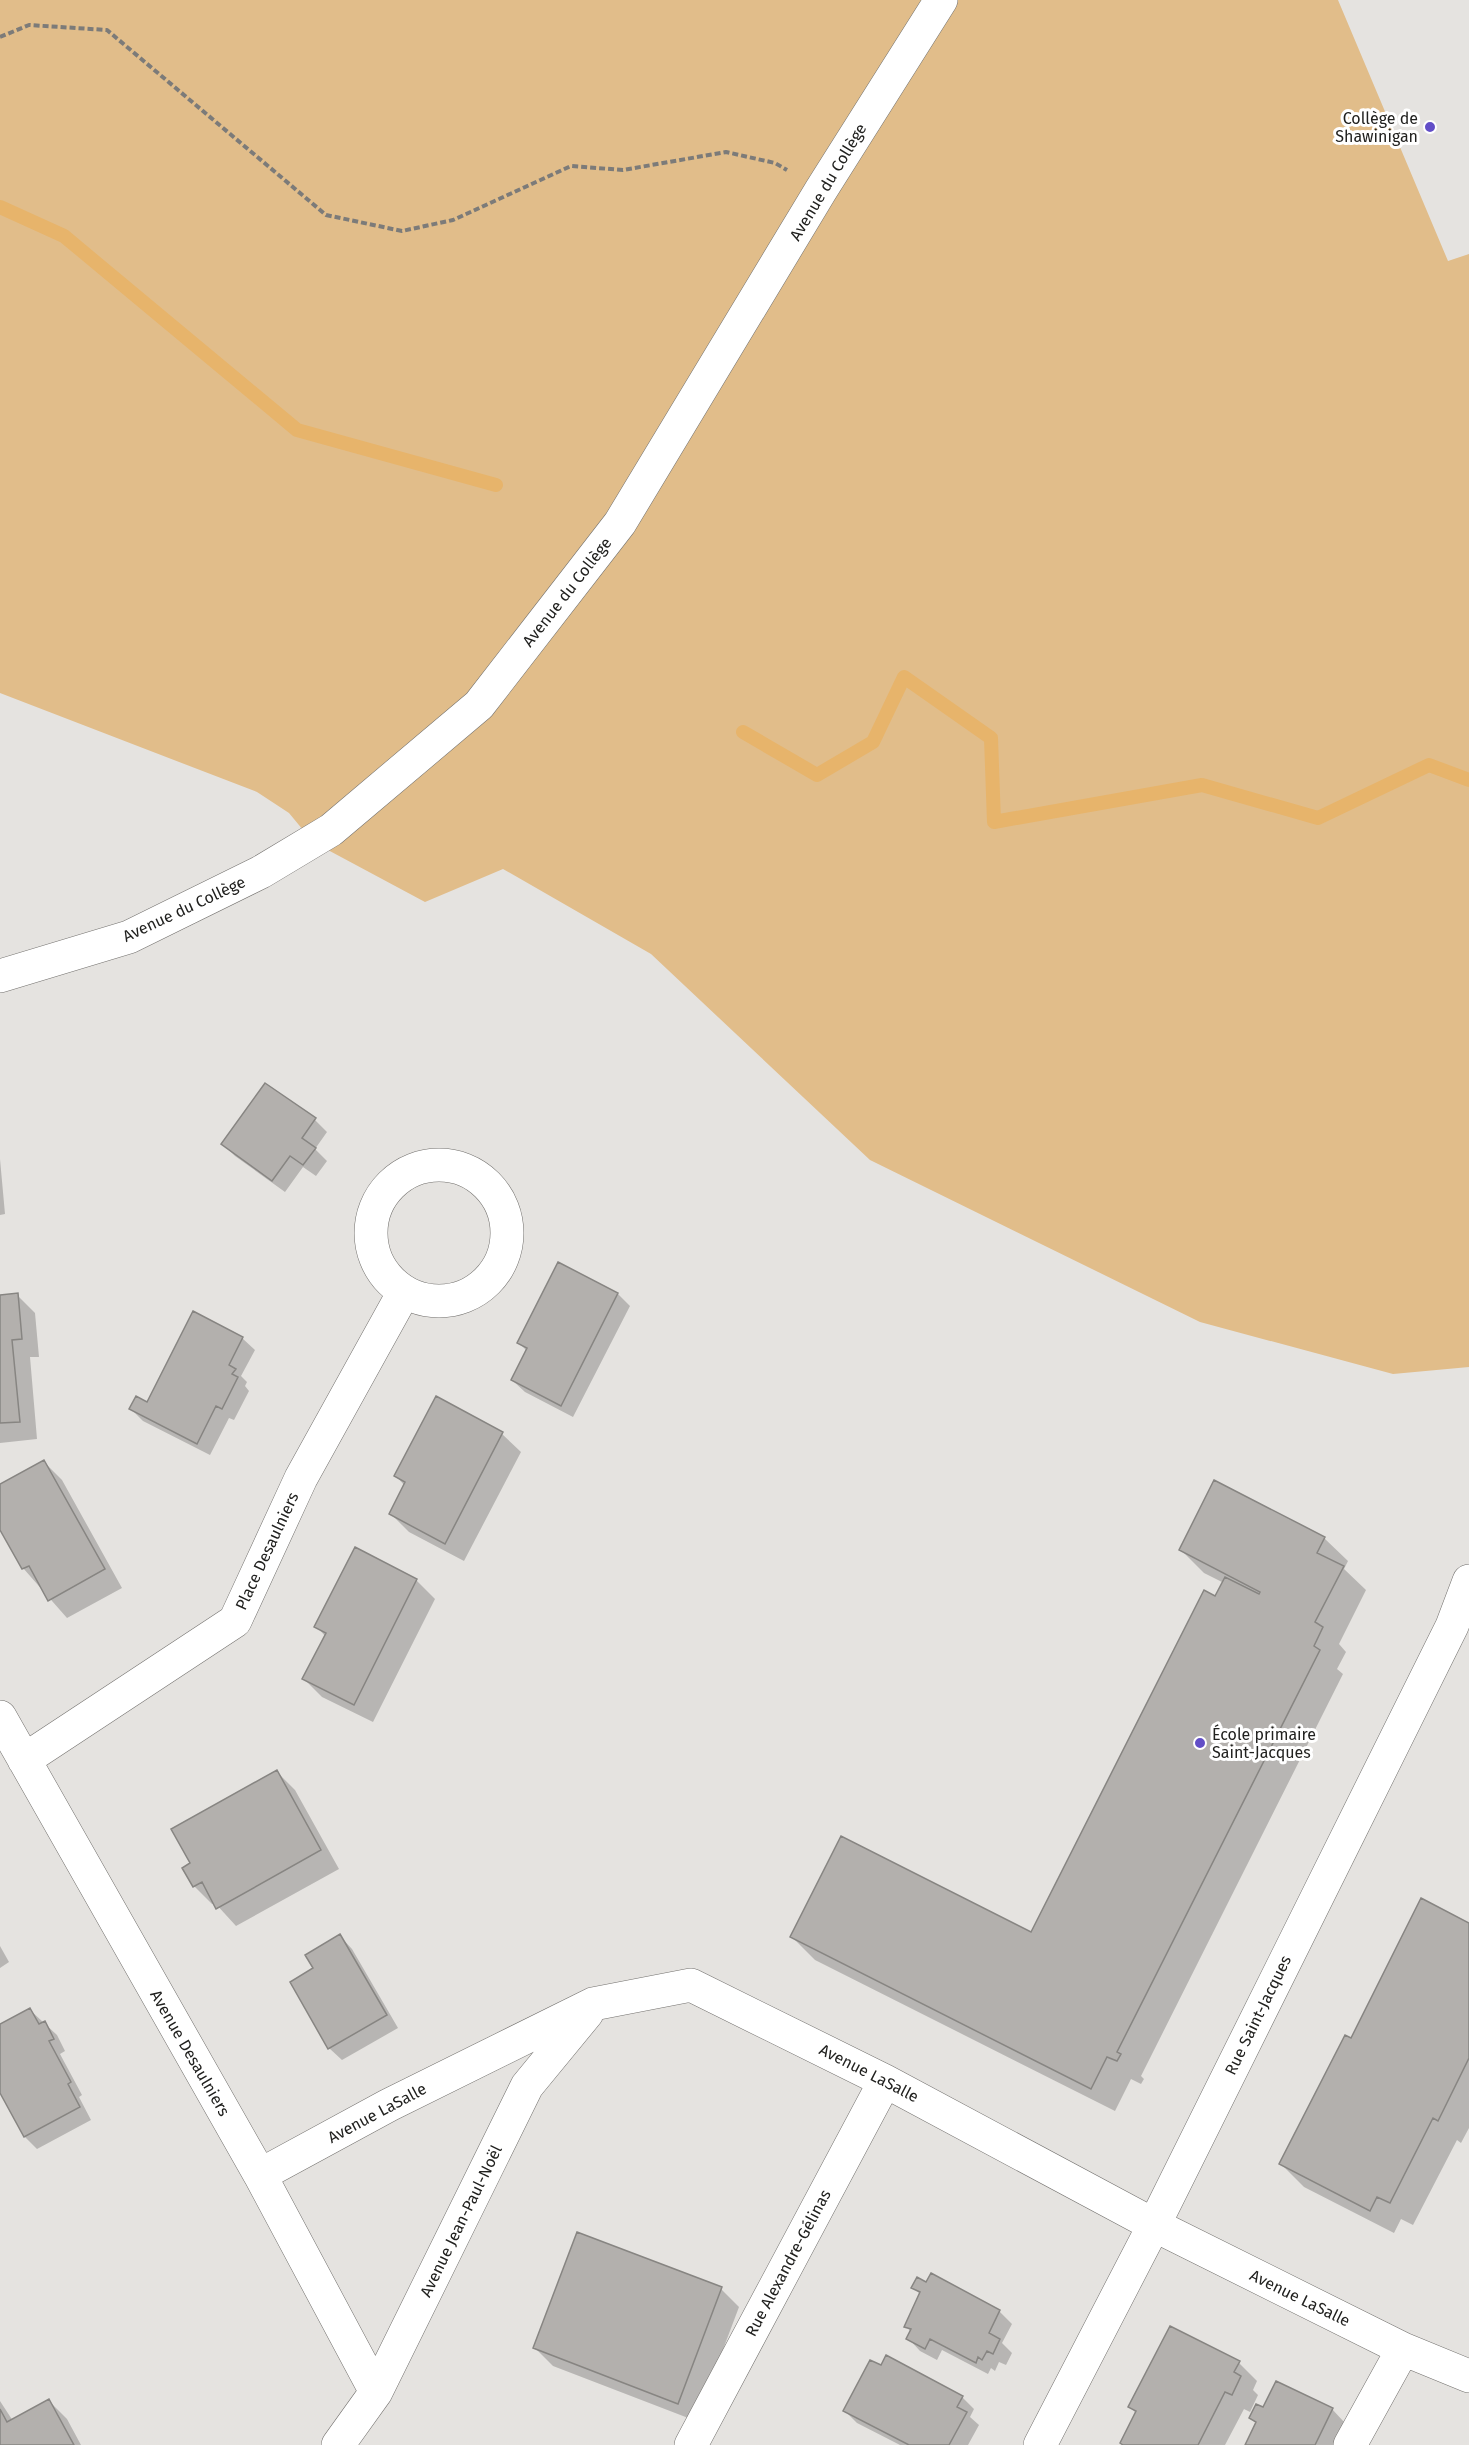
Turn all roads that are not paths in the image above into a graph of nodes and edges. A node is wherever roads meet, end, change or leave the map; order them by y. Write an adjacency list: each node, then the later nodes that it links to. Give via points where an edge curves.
1 (941, 0): 2 (street, Avenue du Collège, via 620,523 479,705 331,830 261,872 129,937)
2 (0, 976)
3 (404, 1292): 3 (street, via 387,1277 375,1257 370,1234 374,1211 384,1191 401,1175 422,1166 444,1164 466,1170 485,1182 499,1199 507,1220 500,1264 486,1282 468,1295 447,1301 425,1300); 6 (street, Place Desaulniers, via 302,1478 235,1621)
4 (1469, 1581): 10 (street, Rue Saint-Jacques, via 1452,1626)
5 (0, 1717): 6 (street, Avenue Desaulniers)
6 (24, 1760): 9 (street, Avenue Desaulniers)
7 (593, 2004): 8 (street, Avenue LaSalle, via 691,1985); 9 (street, Avenue LaSalle, via 389,2105); 13 (street, Avenue Jean-Paul-Noël, via 527,2086)
8 (885, 2080): 10 (street, Avenue LaSalle); 15 (street, Rue Alexandre-Gélinas)
9 (260, 2175): 13 (street, Avenue Desaulniers)
10 (1154, 2225): 11 (street, Avenue LaSalle); 16 (street, Rue Saint-Jacques)
11 (1402, 2349): 12 (street, Avenue LaSalle); 17 (street)
12 (1469, 2376)
13 (376, 2392): 14 (street, Avenue Jean-Paul-Noël)
14 (338, 2445)
15 (691, 2445)
16 (1040, 2445)
17 (1350, 2445)

